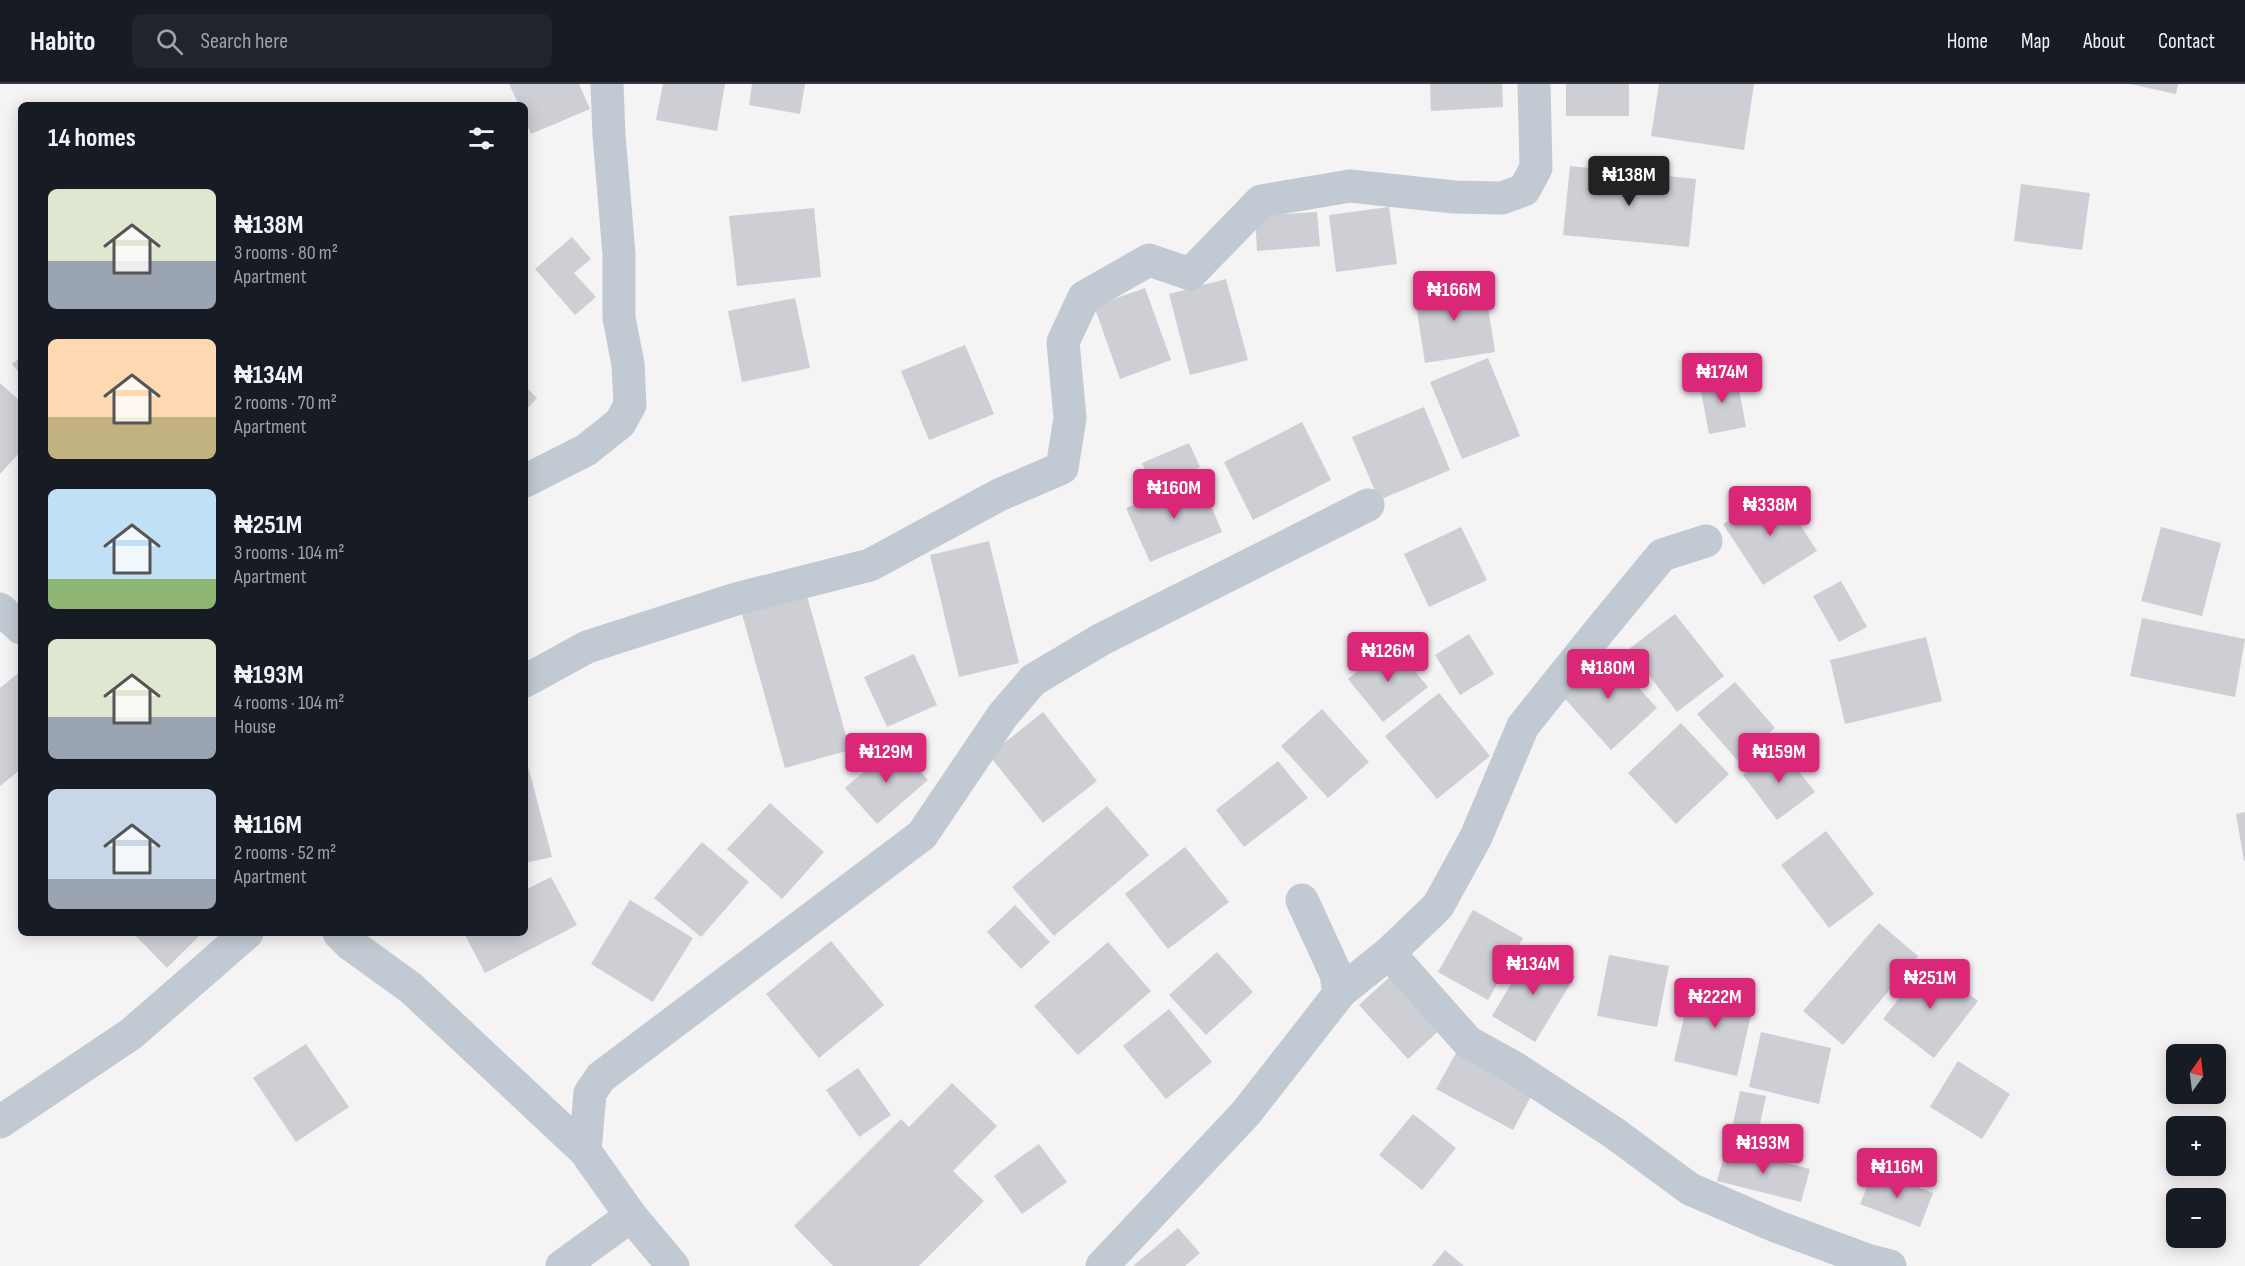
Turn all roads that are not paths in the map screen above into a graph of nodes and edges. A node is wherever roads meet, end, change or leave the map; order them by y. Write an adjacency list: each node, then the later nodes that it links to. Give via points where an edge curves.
1 (608, 84): 3 (street, via 619,254 619,318 628,364 630,405 620,423 586,450)
2 (1534, 84): 8 (street, via 1536,168 1524,190 1502,198 1454,197 1350,186 1261,201 1190,274 1149,260 1084,297 1063,342 1070,418 1062,468 999,495 870,566 736,599 587,647)
3 (528, 479)
4 (1368, 505): 15 (street, via 1102,639 1033,680 1003,715 922,835 601,1077 590,1093)
5 (1706, 541): 12 (street, via 1662,555 1522,726 1476,837 1438,906)
6 (0, 609): 7 (street)
7 (18, 625)
8 (528, 679)
9 (1302, 900): 13 (street, via 1336,974)
10 (244, 936): 14 (street, via 131,1034)
11 (342, 936): 15 (street, via 411,988)
12 (1389, 953): 13 (street); 20 (street, via 1468,1042 1614,1133 1690,1189 1778,1227)
13 (1339, 993): 19 (street, via 1246,1113)
14 (0, 1122)
15 (585, 1151): 16 (street)
16 (631, 1216): 17 (street); 18 (street)
17 (562, 1266)
18 (673, 1266)
19 (1102, 1266)
20 (1890, 1266)

